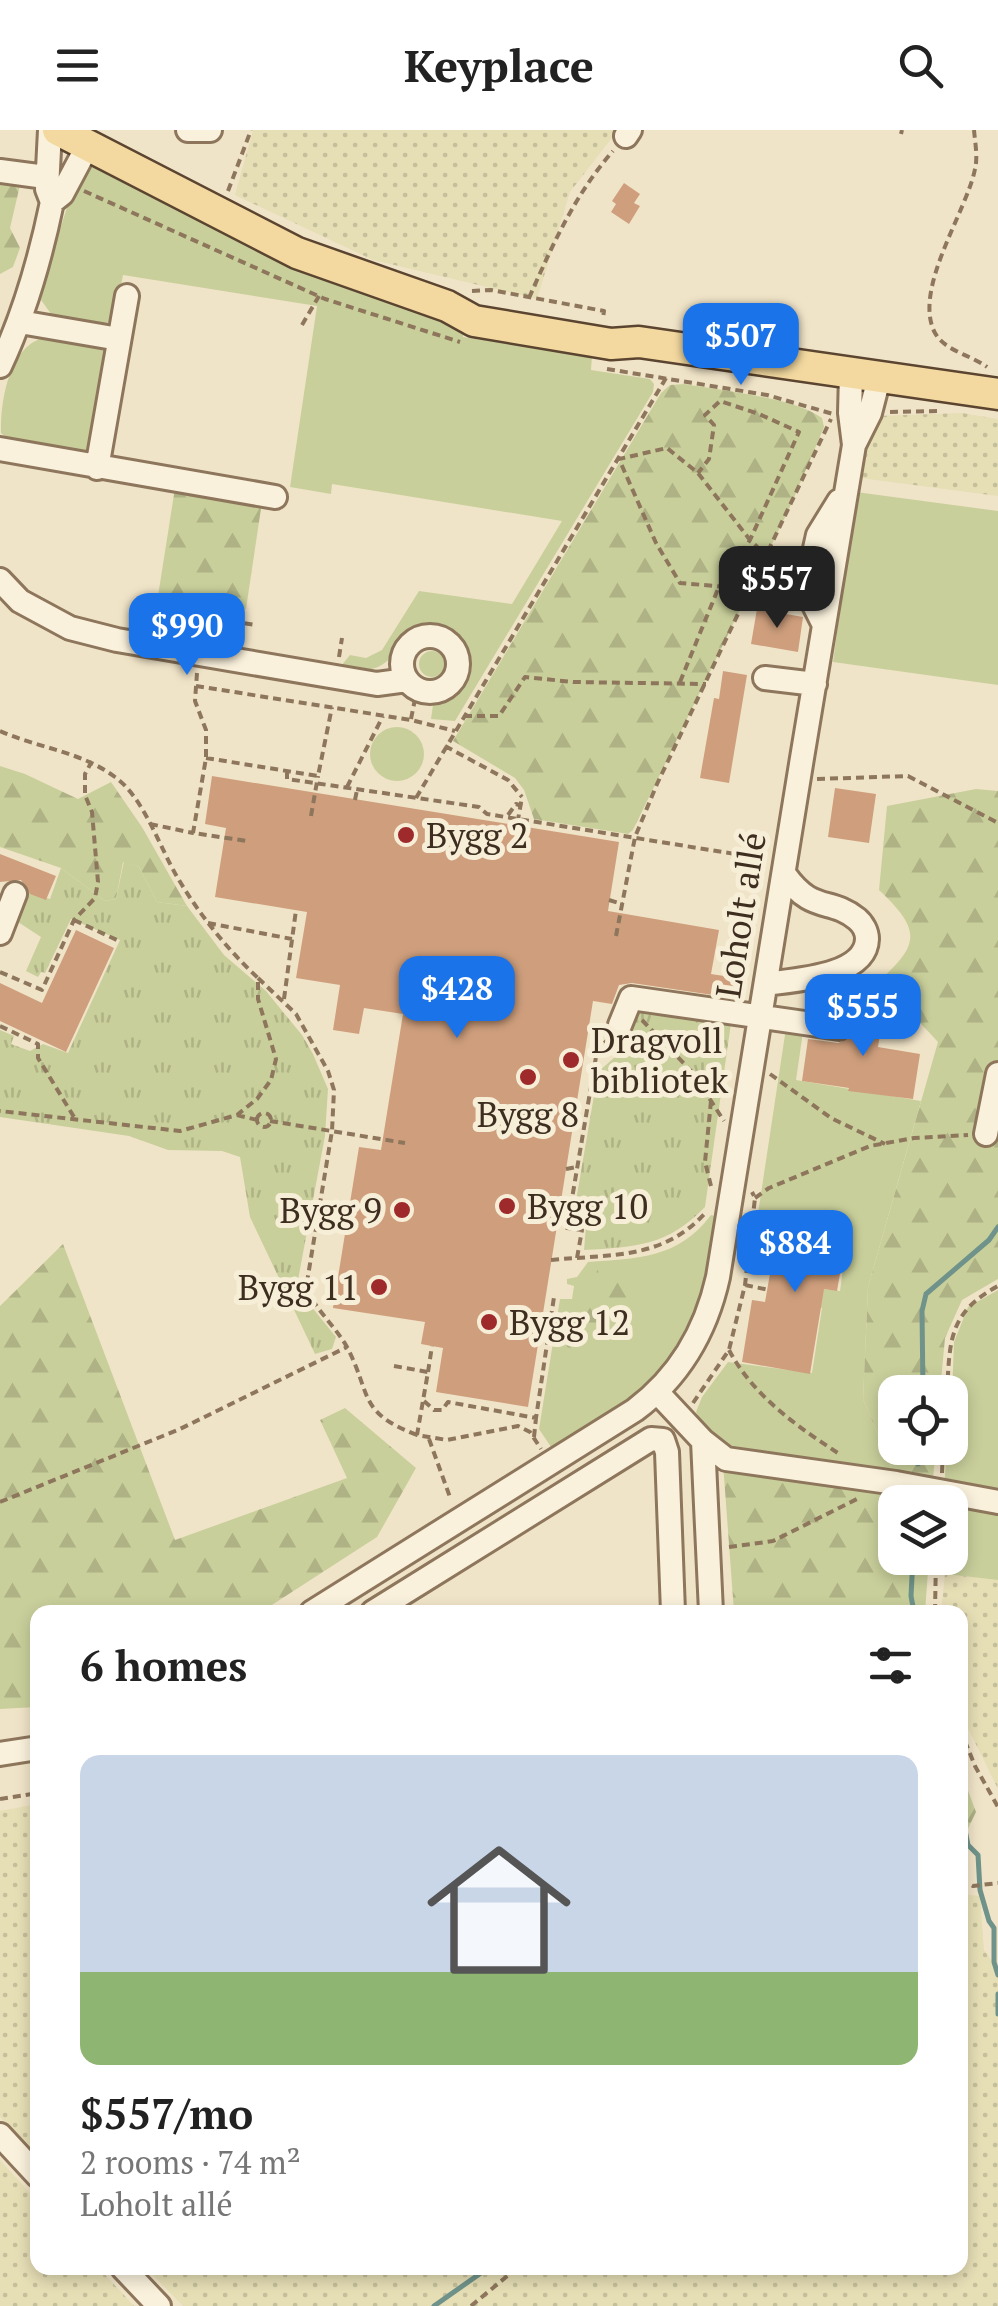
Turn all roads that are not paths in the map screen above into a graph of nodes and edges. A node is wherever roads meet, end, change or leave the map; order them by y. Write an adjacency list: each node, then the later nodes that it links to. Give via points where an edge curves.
1 (50, 130): 8 (street)
2 (58, 130): 5 (main road)
3 (188, 130): 4 (street)
4 (210, 130)
5 (88, 145): 8 (street); 13 (main road, via 297,254 479,307 614,330 639,342)
6 (0, 170): 7 (street)
7 (38, 176)
8 (52, 202): 10 (street)
9 (127, 296): 11 (street)
10 (20, 322): 11 (street); 12 (street)
11 (120, 338): 16 (street)
12 (0, 366)
13 (865, 376): 14 (main road); 20 (street, Loholt allé, via 870,412 854,445)
14 (995, 384)
15 (0, 449): 16 (street)
16 (97, 468): 17 (street)
17 (276, 497)
18 (0, 580): 21 (street, via 20,601 70,628 117,640)
19 (766, 678): 20 (street)
20 (815, 684): 22 (street, Loholt allé)
21 (412, 685)
22 (785, 868): 25 (street, Loholt allé); 25 (street, via 803,898 858,920 866,943 844,968)
23 (15, 894): 24 (street)
24 (0, 933)
25 (766, 984): 27 (street, Loholt allé)
26 (625, 1014): 27 (street, via 631,998)
27 (759, 1016): 28 (street); 31 (street, Loholt allé)
28 (839, 1028)
29 (998, 1074): 30 (street)
30 (986, 1134)
31 (727, 1222): 32 (street); 33 (street, Loholt allé, via 705,1322)
32 (752, 1225)
33 (658, 1393): 34 (street); 36 (street, Loholt allé)
34 (702, 1441): 35 (street, via 726,1460); 39 (street)
35 (998, 1502)
36 (323, 1605)
37 (384, 1605): 38 (street, via 651,1439 662,1440 666,1452)
38 (673, 1605)
39 (711, 1605)
40 (30, 1749): 41 (street)
41 (0, 1754)
42 (0, 2136): 43 (street)
43 (30, 2168)
44 (130, 2275): 45 (street)
45 (159, 2306)

